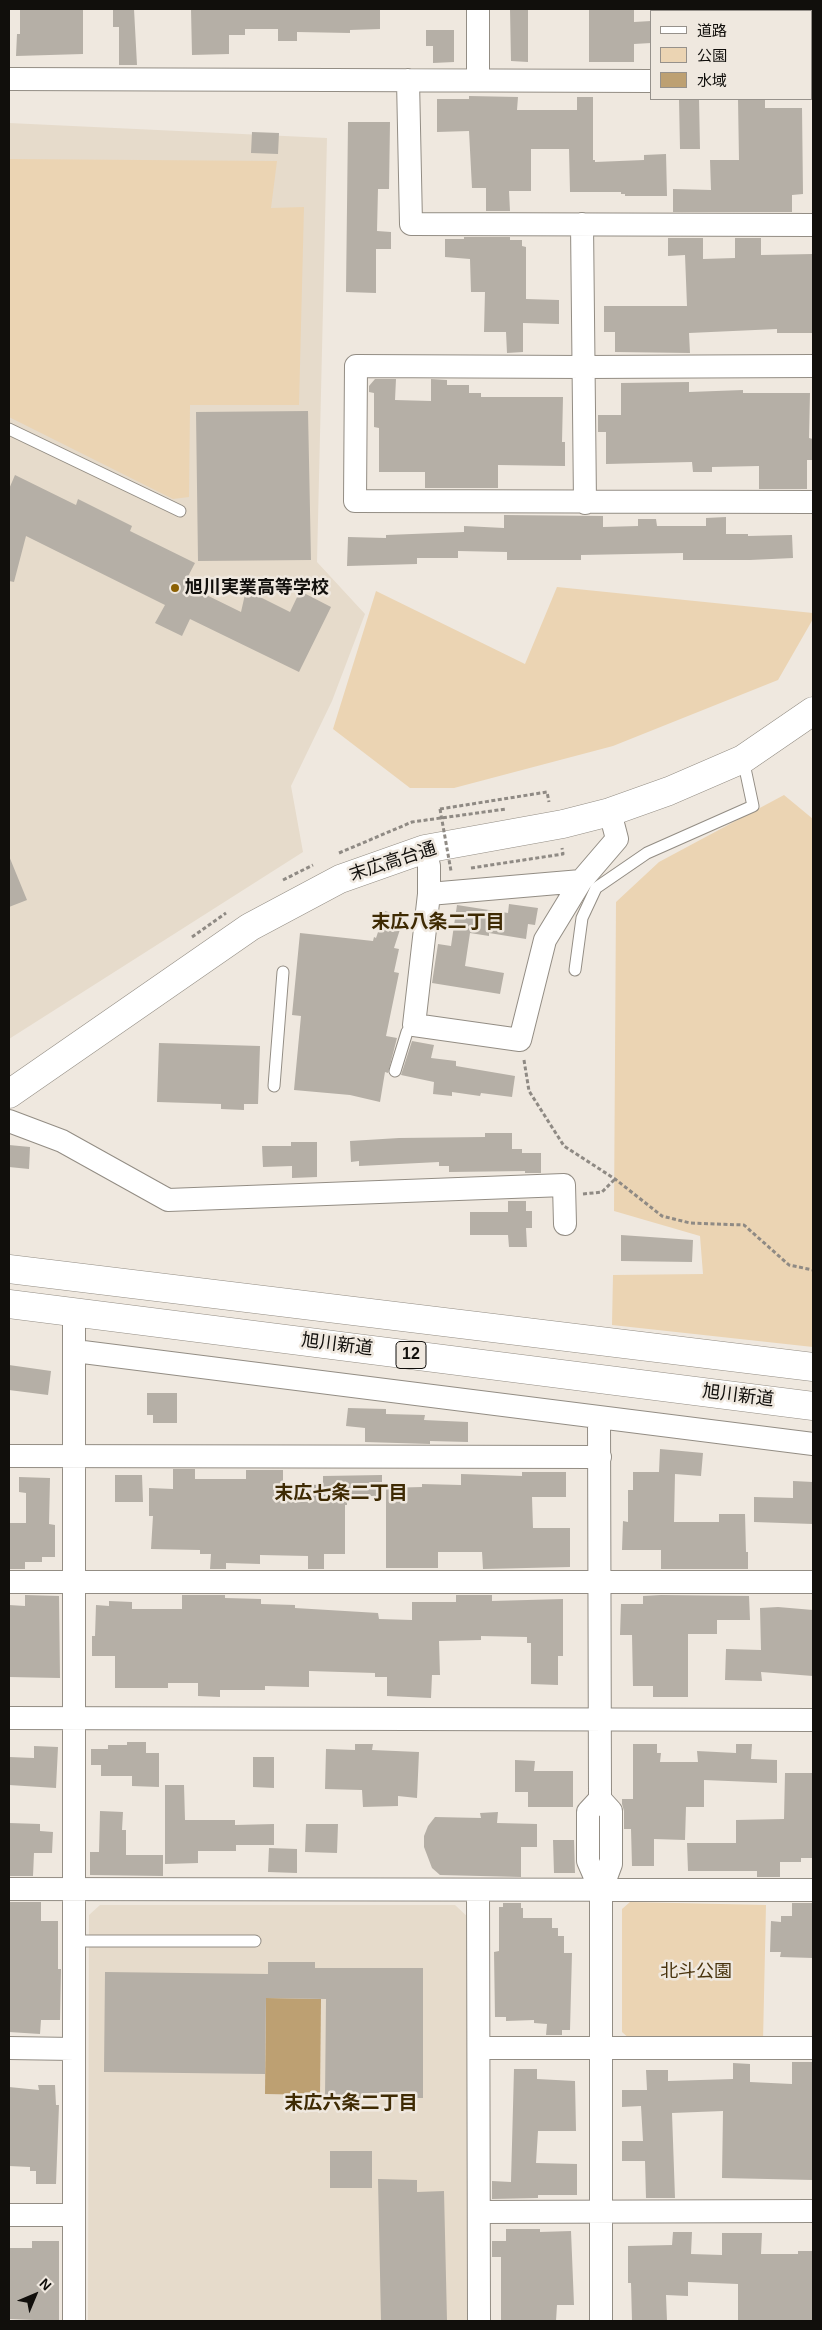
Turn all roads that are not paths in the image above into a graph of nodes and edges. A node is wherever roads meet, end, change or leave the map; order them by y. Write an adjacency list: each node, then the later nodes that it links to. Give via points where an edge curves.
1 (478, 9): 4 (street)
2 (9, 79): 3 (street)
3 (408, 80): 4 (street); 6 (street, via 411,224)
4 (478, 80): 5 (street)
5 (650, 81)
6 (582, 224): 7 (street); 9 (street)
7 (813, 225)
8 (813, 366): 9 (street)
9 (584, 367): 12 (street); 12 (street, via 356,366 355,501)
10 (9, 429): 13 (lane)
11 (813, 502): 12 (street)
12 (585, 503)
13 (180, 511)
14 (813, 711): 15 (main road, 末広高台通)
15 (743, 759): 16 (main road, 末広高台通); 20 (lane, via 753,806 648,852 596,888 582,918)
16 (610, 812): 17 (main road, 末広高台通); 18 (street, via 617,839)
17 (435, 862): 19 (street); 25 (main road, 末広高台通, via 340,879 250,927)
18 (581, 881): 19 (street); 22 (street, via 545,940 520,1040)
19 (429, 894): 22 (street)
20 (575, 970)
21 (283, 972): 24 (lane)
22 (414, 1025): 23 (lane, via 407,1032)
23 (395, 1071)
24 (274, 1086)
25 (9, 1094)
26 (9, 1122): 27 (street, via 62,1141 168,1200 564,1185)
27 (565, 1224)
28 (9, 1269): 32 (main road, 旭川新道 / 12)
29 (9, 1304): 30 (main road, 旭川新道 / 12)
30 (74, 1312): 31 (street); 33 (main road, 旭川新道 / 12)
31 (75, 1351): 34 (street); 37 (street)
32 (813, 1367)
33 (813, 1406)
34 (599, 1418): 35 (street); 38 (street)
35 (813, 1444)
36 (9, 1456): 37 (street)
37 (74, 1456): 38 (street); 42 (street)
38 (600, 1457): 40 (street)
39 (9, 1582): 42 (street)
40 (601, 1582): 41 (street); 42 (street); 45 (street)
41 (813, 1582)
42 (74, 1583): 44 (street)
43 (9, 1718): 44 (street)
44 (73, 1718): 45 (street); 48 (street)
45 (601, 1720): 46 (street); 51 (street, via 600,1799 588,1812 588,1860)
46 (813, 1720)
47 (9, 1889): 48 (street)
48 (74, 1890): 49 (street); 52 (street)
49 (478, 1890): 51 (street); 56 (street)
50 (813, 1890): 51 (street)
51 (601, 1891): 54 (street)
52 (75, 1941): 53 (lane); 58 (street)
53 (255, 1941)
54 (600, 2047): 56 (street); 57 (street); 61 (street)
55 (9, 2048): 58 (street)
56 (479, 2048): 60 (street)
57 (813, 2048)
58 (74, 2049): 63 (street)
59 (813, 2211): 61 (street)
60 (479, 2212): 61 (street); 65 (street)
61 (600, 2212): 66 (street)
62 (9, 2215): 63 (street)
63 (74, 2215): 64 (street)
64 (74, 2321)
65 (479, 2321)
66 (601, 2321)

